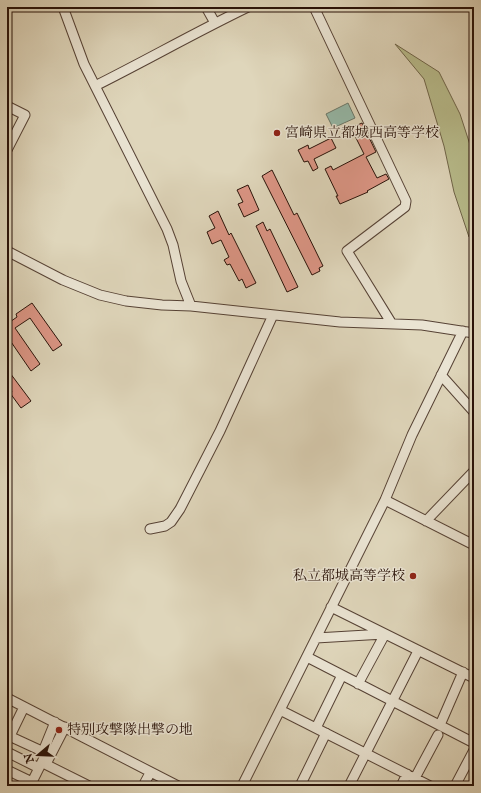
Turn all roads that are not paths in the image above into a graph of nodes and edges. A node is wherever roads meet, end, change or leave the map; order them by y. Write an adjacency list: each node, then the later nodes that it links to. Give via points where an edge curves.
1 (63, 7): 6 (street)
2 (206, 7): 5 (street)
3 (248, 7): 5 (street)
4 (314, 7): 12 (street, via 406,201 405,207 347,251)
5 (215, 23): 6 (street)
6 (95, 86): 10 (street, via 165,223 181,281)
7 (7, 106): 8 (street, via 25,115)
8 (7, 150)
9 (7, 251): 10 (street, via 63,280 100,295 126,301)
10 (191, 306): 11 (street)
11 (273, 315): 12 (street); 20 (street, via 220,431 180,509 172,522)
12 (392, 324): 13 (street)
13 (463, 331): 14 (street); 15 (street)
14 (474, 332)
15 (441, 375): 16 (street); 18 (street)
16 (474, 412)
17 (474, 471): 19 (street)
18 (385, 500): 19 (street); 22 (street)
19 (426, 520): 21 (street)
20 (150, 529)
21 (474, 545)
22 (331, 607): 23 (street); 24 (street)
23 (386, 634): 24 (street); 25 (street); 30 (street)
24 (316, 638): 26 (street)
25 (418, 651): 27 (street); 32 (street)
26 (307, 657): 28 (street); 34 (street)
27 (463, 672): 29 (street); 38 (street)
28 (342, 675): 30 (street); 40 (street)
29 (474, 678)
30 (358, 684): 32 (street)
31 (7, 698): 33 (street)
32 (392, 702): 38 (street); 48 (street)
33 (24, 707): 36 (street); 37 (street)
34 (280, 710): 40 (street); 57 (street)
35 (7, 718): 37 (street)
36 (55, 722): 39 (street); 47 (street, via 44,749)
37 (16, 723): 43 (street)
38 (440, 725): 44 (street)
39 (65, 727): 49 (street); 51 (street)
40 (316, 728): 41 (street)
41 (326, 733): 48 (street); 58 (street)
42 (438, 735): 52 (street)
43 (8, 737): 47 (street)
44 (474, 743)
45 (474, 750): 62 (street)
46 (7, 752): 49 (street)
47 (46, 752): 49 (street)
48 (365, 753): 52 (street); 59 (street)
49 (42, 766): 53 (street); 54 (street)
50 (7, 770): 53 (street)
51 (150, 773): 55 (street); 56 (street)
52 (411, 776): 60 (street); 61 (street)
53 (32, 785)
54 (88, 786)
55 (143, 786)
56 (178, 786)
57 (242, 786)
58 (300, 786)
59 (349, 786)
60 (401, 786)
61 (430, 786)
62 (455, 786)

